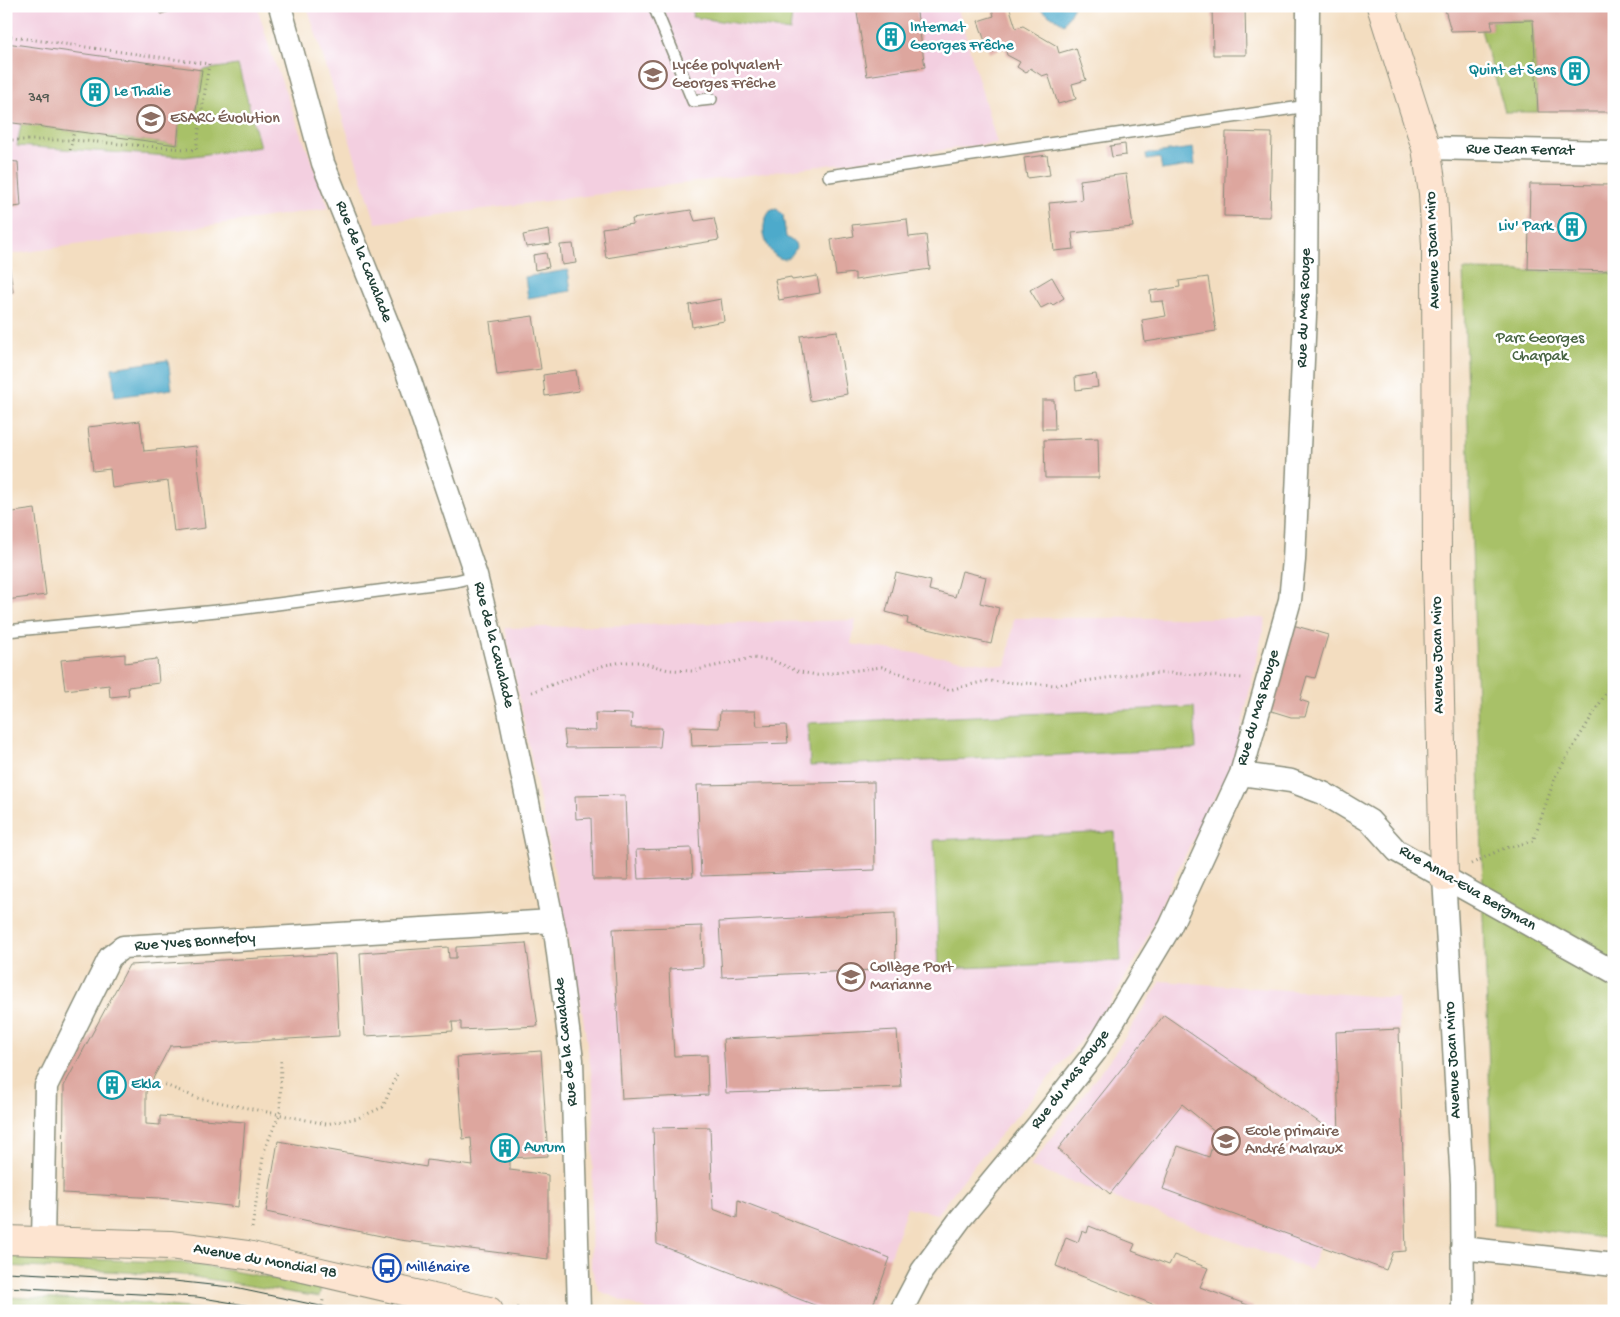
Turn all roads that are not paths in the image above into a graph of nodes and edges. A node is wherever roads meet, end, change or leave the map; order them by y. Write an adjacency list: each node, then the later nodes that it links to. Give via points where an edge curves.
1 (280, 6): 10 (street, Rue de la Cavalade, via 323,163 407,372)
2 (654, 6): 5 (lane, via 693,101)
3 (1308, 6): 6 (street, Rue du Mas Rouge)
4 (1382, 6): 7 (street, Avenue Joan Miro)
5 (711, 99)
6 (1308, 106): 9 (lane); 12 (street, Rue du Mas Rouge, via 1306,293 1290,600)
7 (1426, 148): 8 (street, Rue Jean Ferrat); 13 (street, Avenue Joan Miro, via 1436,246 1437,560)
8 (1614, 152)
9 (829, 176)
10 (476, 576): 11 (lane, via 238,609); 14 (street, Rue de la Cavalade, via 508,701)
11 (6, 630)
12 (1241, 774): 13 (street, Rue Anna-Eva Bergman, via 1291,782 1323,793 1370,821 1398,851); 22 (street, Rue du Mas Rouge, via 1170,928 1096,1052 961,1218 922,1271)
13 (1444, 877): 15 (street, Rue Anna-Eva Bergman); 18 (street, Avenue Joan Miro, via 1462,1183)
14 (552, 921): 17 (street, Rue Yves Bonnefoy, via 123,947 110,957 46,1086); 21 (street, Rue de la Cavalade, via 572,1060)
15 (1614, 972)
16 (6, 1240): 17 (street, Avenue du Mondial 98)
17 (43, 1241): 20 (street, Avenue du Mondial 98, via 170,1245 247,1255)
18 (1462, 1248): 19 (street); 23 (street, Avenue Joan Miro)
19 (1614, 1265)
20 (489, 1311)
21 (578, 1311)
22 (901, 1311)
23 (1463, 1311)

